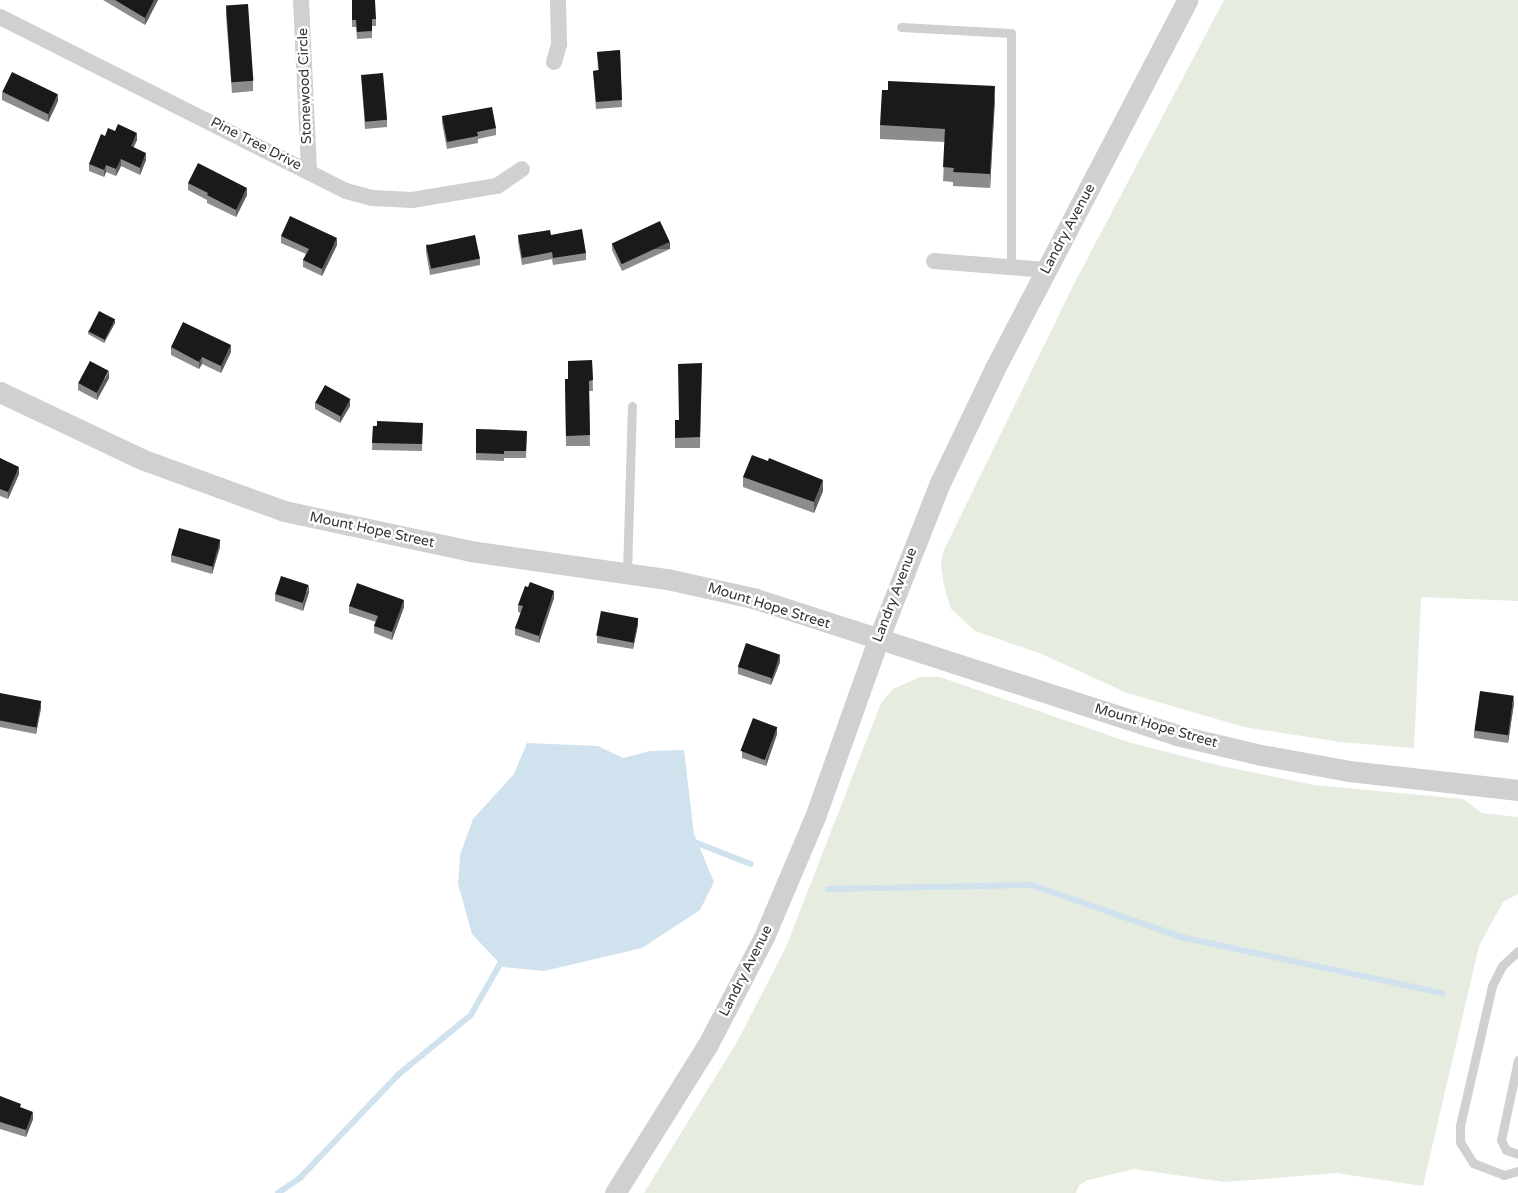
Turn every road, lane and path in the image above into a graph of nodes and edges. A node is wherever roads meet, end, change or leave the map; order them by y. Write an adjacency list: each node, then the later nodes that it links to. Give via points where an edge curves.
1 (301, 0): 8 (street, Stonewood Circle)
2 (558, 0): 6 (street, via 559,44)
3 (1188, 0): 11 (street, Landry Avenue)
4 (0, 17): 8 (street, Pine Tree Drive)
5 (901, 27): 10 (lane, via 1011,33)
6 (554, 62)
7 (522, 169): 8 (street, Pine Tree Drive, via 497,186 412,200 372,198 346,191)
8 (309, 171)
9 (934, 261): 10 (street)
10 (1011, 267): 11 (street)
11 (1046, 270): 15 (street, Landry Avenue, via 940,483)
12 (0, 392): 14 (street, Mount Hope Street, via 144,460 284,511 470,551)
13 (632, 406): 14 (lane)
14 (627, 572): 15 (street, Mount Hope Street, via 752,598)
15 (878, 640): 16 (street, Mount Hope Street, via 1176,735 1261,755 1349,771); 21 (street, Landry Avenue, via 815,817 764,937 707,1046)
16 (1518, 790)
17 (1518, 951): 20 (lane, via 1502,966 1492,986 1460,1126 1460,1142 1473,1163 1504,1175)
18 (1518, 1060): 19 (lane, via 1501,1140 1506,1150)
19 (1518, 1154)
20 (1518, 1171)
21 (615, 1193)

